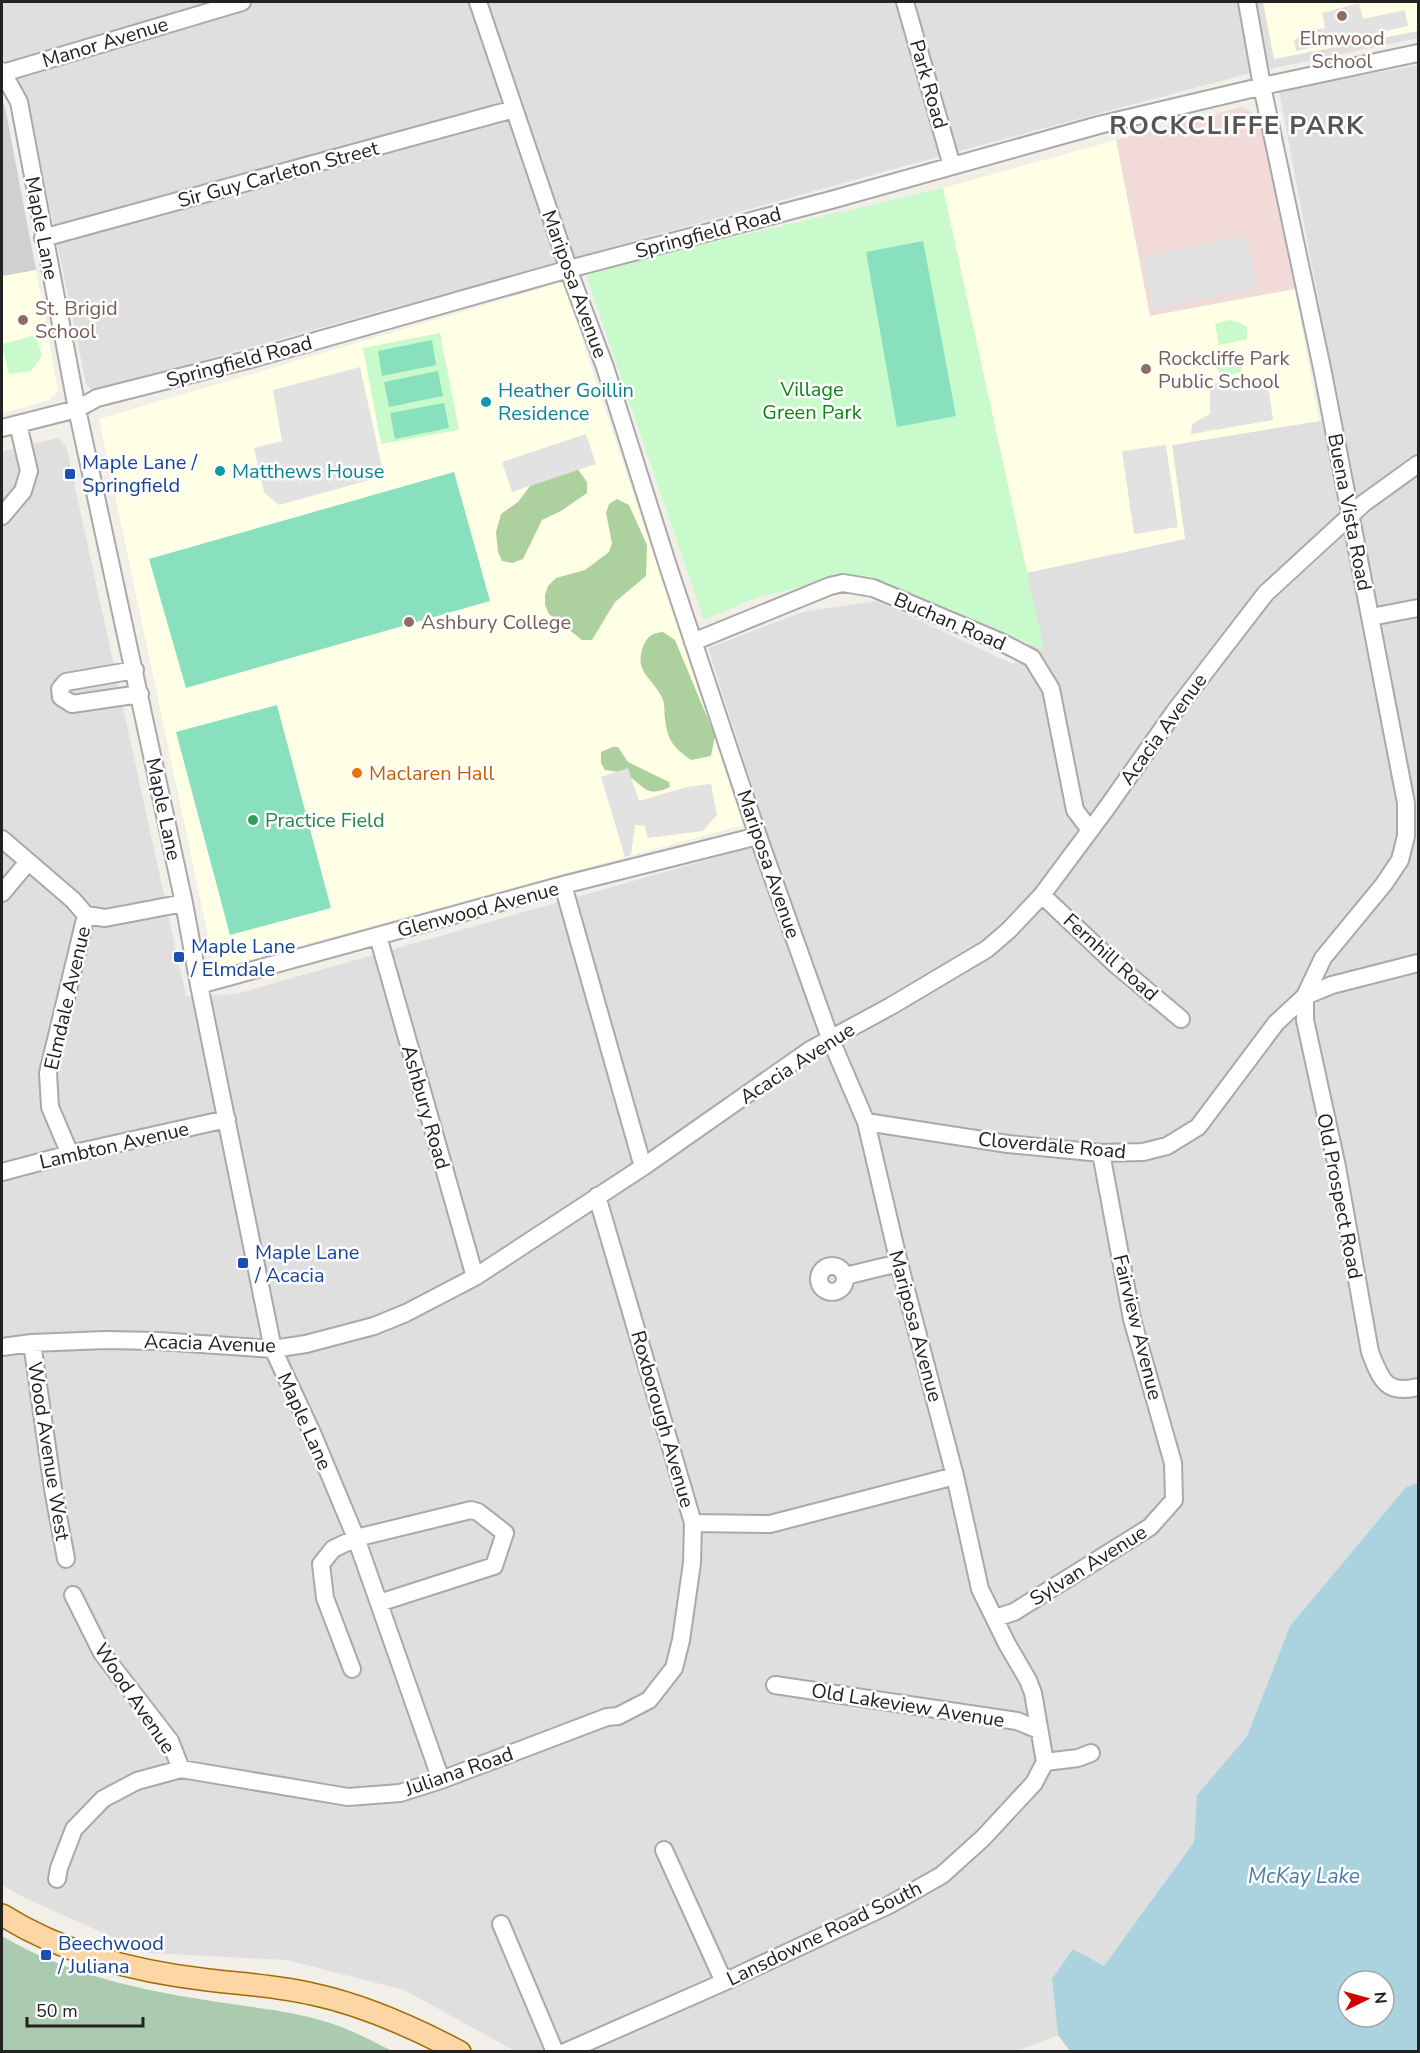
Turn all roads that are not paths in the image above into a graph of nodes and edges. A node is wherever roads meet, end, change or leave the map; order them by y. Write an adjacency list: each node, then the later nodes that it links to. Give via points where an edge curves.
1 (242, 2): 6 (street, Manor Avenue)
2 (478, 2): 8 (street, Mariposa Avenue)
3 (905, 2): 9 (street, Park Road)
4 (1247, 2): 7 (street, Buena Vista Road)
5 (1419, 53): 7 (street, Springfield Road)
6 (2, 72): 10 (street, Maple Lane, via 19,102)
7 (1262, 86): 9 (street, Springfield Road); 16 (street, Buena Vista Road)
8 (514, 109): 10 (street, Sir Guy Carleton Street); 11 (street, Mariposa Avenue)
9 (952, 166): 11 (street, Springfield Road)
10 (43, 238): 12 (street, Maple Lane)
11 (569, 269): 12 (street, Springfield Road, via 255,358 97,398); 19 (street, Mariposa Avenue, via 605,367)
12 (77, 409): 13 (street, Springfield Road); 20 (street, Maple Lane)
13 (10, 426): 15 (street, via 28,471 23,491)
14 (1419, 464): 16 (street, Acacia Avenue)
15 (2, 516)
16 (1351, 516): 18 (street, Buena Vista Road); 22 (street, Acacia Avenue, via 1266,593)
17 (1419, 608): 18 (street)
18 (1371, 617): 34 (street, Buena Vista Road, via 1406,803 1406,837 1400,860 1323,958)
19 (693, 642): 22 (street, Buchan Road, via 843,583 873,588 1001,642 1032,658 1051,689 1075,810); 23 (street, Mariposa Avenue)
20 (135, 670): 21 (street, Maple Lane); 21 (street, via 66,682 60,688 61,697 72,704)
21 (140, 694): 29 (street, Maple Lane)
22 (1090, 830): 28 (street, Acacia Avenue)
23 (758, 836): 26 (street, Glenwood Avenue); 36 (street, Mariposa Avenue)
24 (2, 839): 25 (street, Elmdale Avenue)
25 (28, 862): 27 (street); 30 (street, Elmdale Avenue)
26 (563, 885): 31 (street, Glenwood Avenue); 41 (street)
27 (2, 893)
28 (1042, 895): 35 (street, Fernhill Road); 36 (street, Acacia Avenue, via 987,949)
29 (184, 903): 30 (street, via 105,918); 33 (street, Maple Lane)
30 (86, 915): 40 (street, Elmdale Avenue, via 48,1073 50,1107)
31 (378, 936): 33 (street, Glenwood Avenue); 46 (street, Ashbury Road)
32 (1419, 963): 34 (street, Cloverdale Road, via 1332,985)
33 (199, 985): 37 (street, Maple Lane)
34 (1305, 996): 39 (street, Cloverdale Road, via 1276,1023 1198,1127 1167,1146); 50 (street, Old Prospect Road, via 1305,1020 1337,1167 1366,1340 1382,1380 1394,1389)
35 (1181, 1019)
36 (830, 1038): 38 (street, Mariposa Avenue); 41 (street, Acacia Avenue)
37 (227, 1119): 40 (street, Lambton Avenue); 49 (street, Maple Lane)
38 (866, 1122): 39 (street, Cloverdale Road, via 1008,1144); 44 (street, Mariposa Avenue)
39 (1101, 1153): 52 (street, Fairview Avenue, via 1132,1319 1173,1463)
40 (70, 1154): 42 (street, Lambton Avenue)
41 (643, 1167): 43 (street, Acacia Avenue)
42 (2, 1172)
43 (597, 1196): 46 (street, Acacia Avenue); 53 (street, Roxborough Avenue)
44 (899, 1263): 45 (street); 51 (street, Mariposa Avenue)
45 (845, 1276)
46 (475, 1277): 49 (street, Acacia Avenue, via 374,1326)
47 (32, 1343): 48 (street, Acacia Avenue); 49 (street, Acacia Avenue, via 133,1340); 55 (street, Wood Avenue West)
48 (2, 1347)
49 (273, 1349): 54 (street, Maple Lane)
50 (1419, 1387)
51 (955, 1476): 53 (street, Roxborough Avenue, via 770,1524); 58 (street, Mariposa Avenue, via 980,1589)
52 (1174, 1500): 58 (street, Sylvan Avenue, via 1150,1527 1014,1612)
53 (693, 1523): 65 (street, Juliana Road, via 692,1563 679,1649 674,1668 649,1700 618,1716)
54 (356, 1538): 57 (street, Maple Lane); 57 (street, via 471,1510 505,1533 494,1566); 59 (street, via 333,1549 321,1563 325,1598)
55 (66, 1559)
56 (73, 1595): 64 (street, Wood Avenue, via 102,1653 170,1741)
57 (379, 1603): 65 (street, Maple Lane)
58 (995, 1618): 61 (street, Mariposa Avenue, via 1028,1680)
59 (352, 1670)
60 (776, 1685): 61 (street, Old Lakeview Avenue, via 1017,1721)
61 (1039, 1730): 63 (street)
62 (1091, 1753): 63 (street)
63 (1045, 1762): 70 (street, Lansdowne Road South, via 1034,1783 942,1875 889,1905)
64 (181, 1769): 65 (street, Juliana Road, via 348,1797 400,1793); 67 (street, Juliana Road, via 137,1781 103,1799 74,1829)
65 (441, 1780)
66 (664, 1850): 70 (street)
67 (57, 1879)
68 (2, 1915): 71 (main road, via 87,1956 140,1970 312,1994 374,2012)
69 (501, 1924): 72 (street)
70 (724, 1982): 73 (street, Lansdowne Road South)
71 (460, 2052)
72 (555, 2052)
73 (565, 2052)

